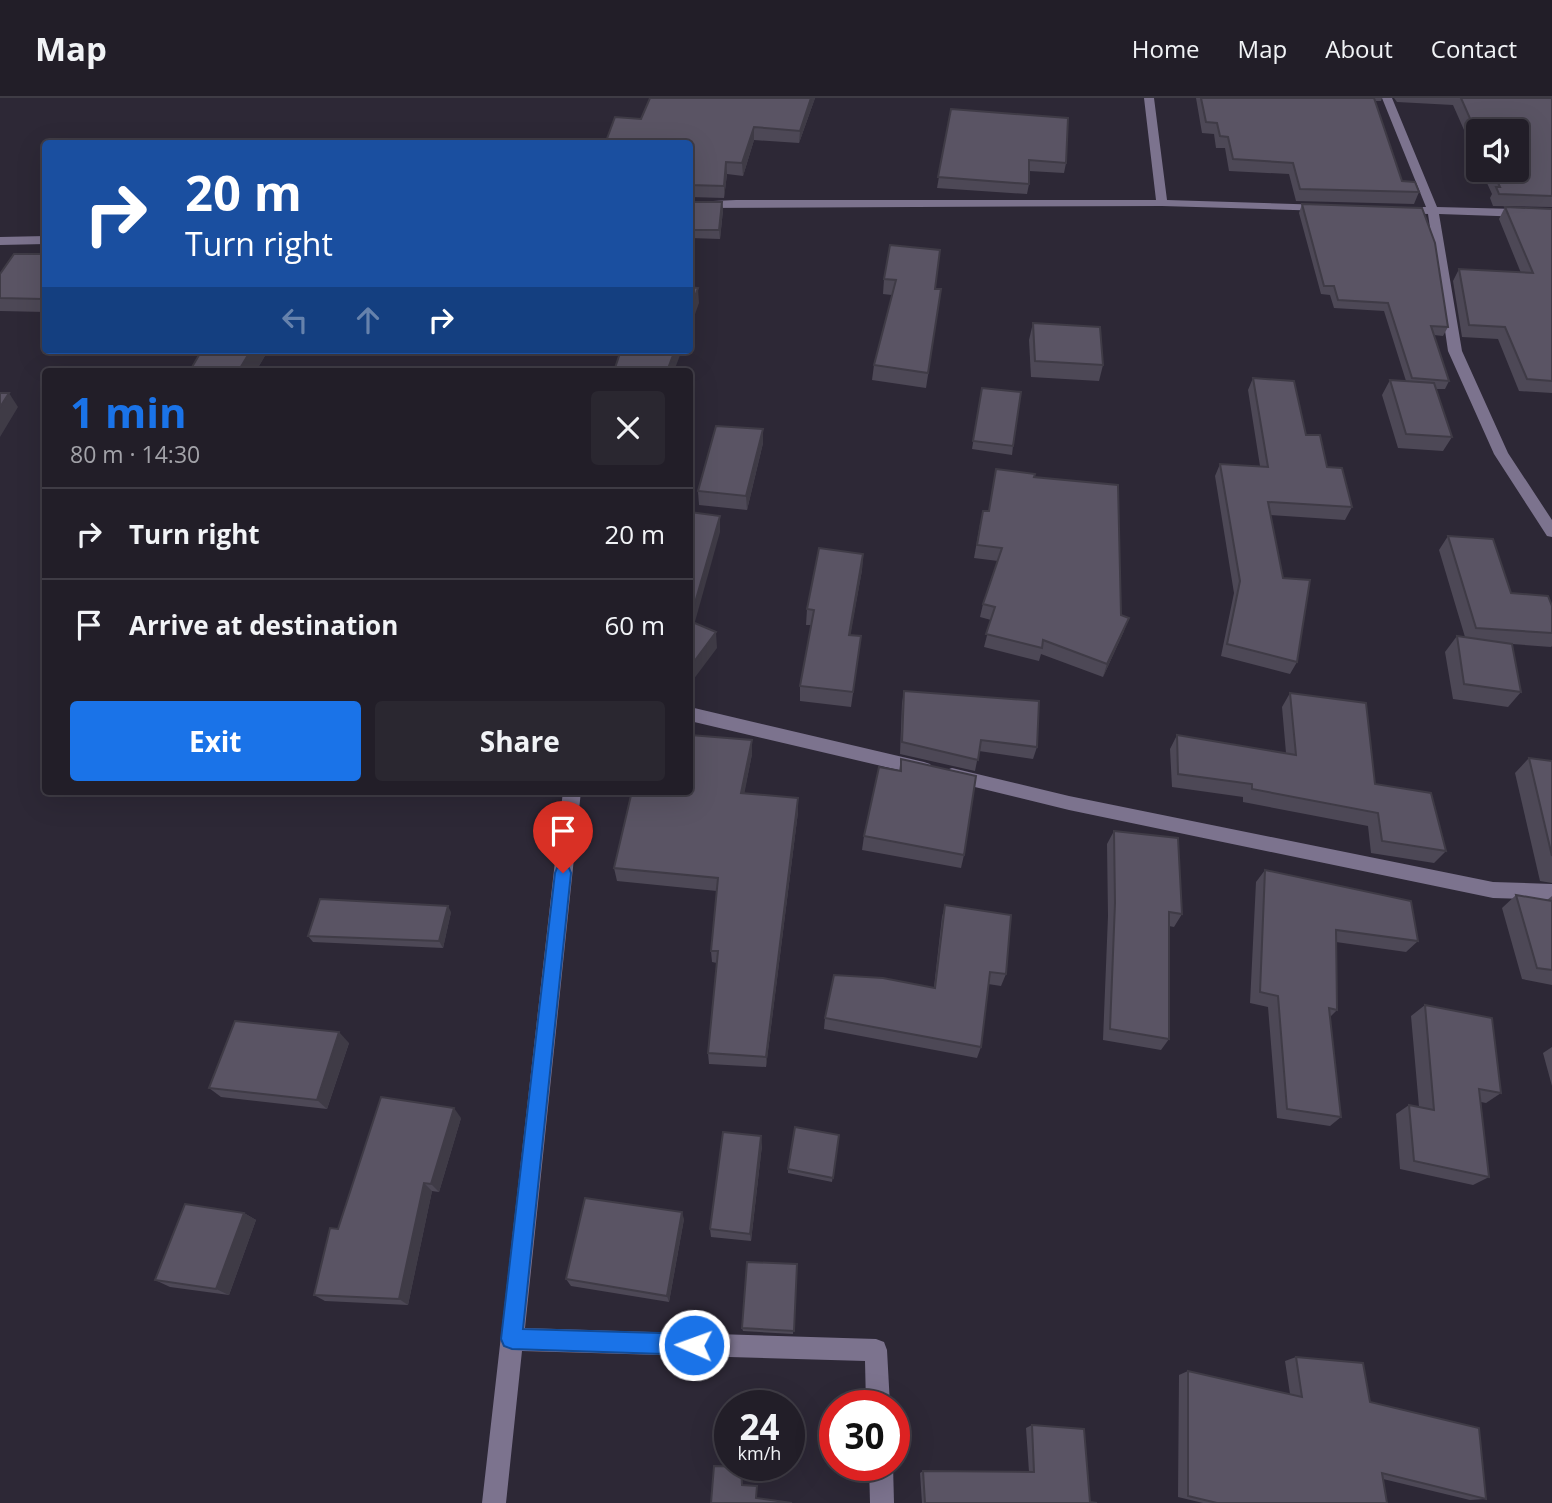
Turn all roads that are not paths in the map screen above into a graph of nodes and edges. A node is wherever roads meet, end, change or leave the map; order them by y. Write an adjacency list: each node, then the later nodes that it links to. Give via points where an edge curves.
1 (1149, 98): 3 (street)
2 (1387, 98): 7 (street)
3 (1162, 203): 4 (street); 5 (street)
4 (693, 205)
5 (1338, 208)
6 (1392, 210): 7 (street)
7 (1433, 211): 8 (street); 11 (street, via 1455,351 1501,454)
8 (1552, 214)
9 (42, 240): 10 (street)
10 (0, 242)
11 (1552, 532)
12 (693, 716): 14 (street, via 1138,817 1493,890)
13 (572, 795): 15 (street)
14 (1552, 892)
15 (512, 1339): 16 (street, via 876,1350); 18 (street)
16 (877, 1390)
17 (881, 1481): 19 (street)
18 (494, 1503)
19 (882, 1503)

